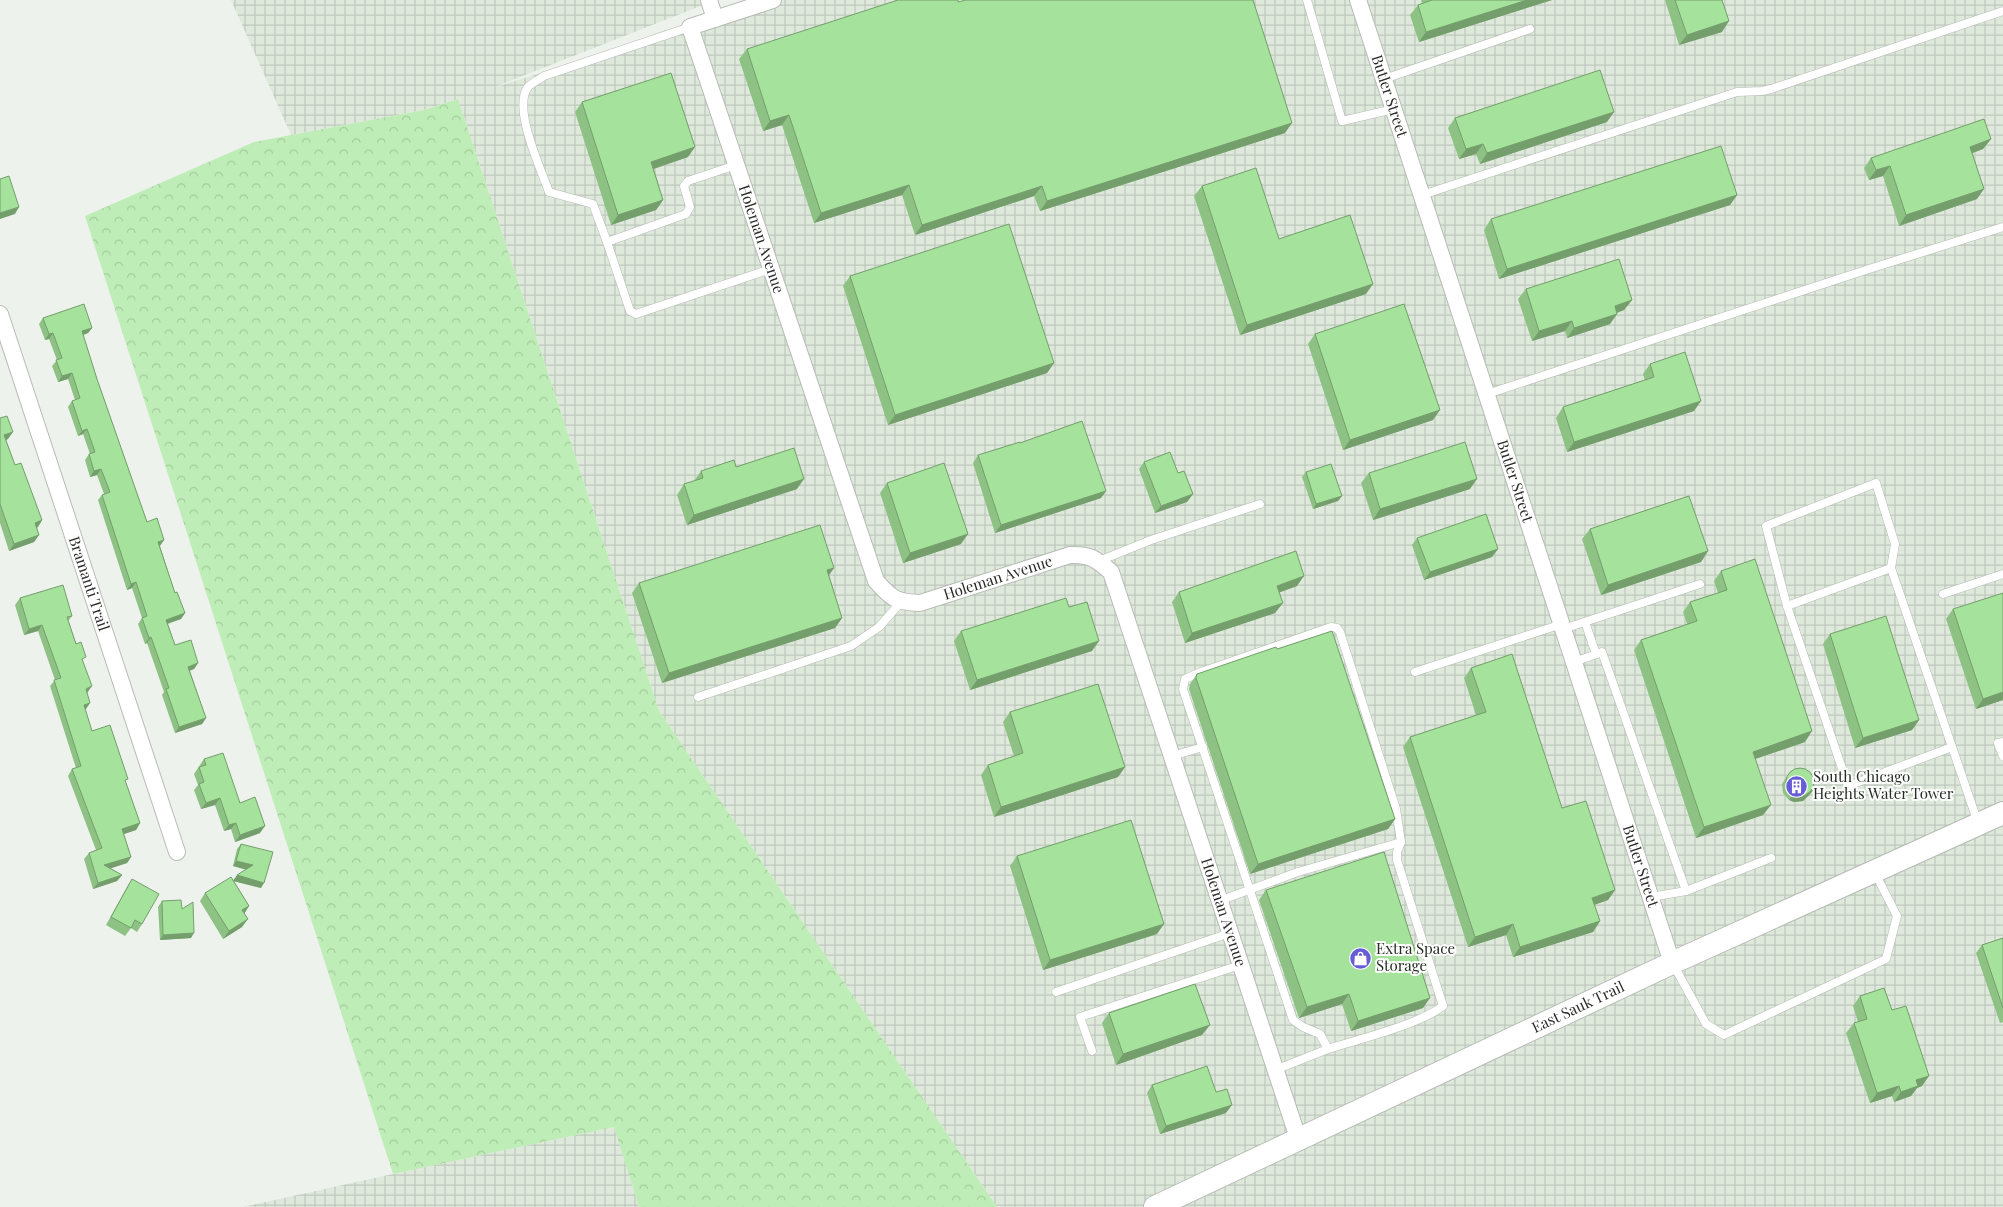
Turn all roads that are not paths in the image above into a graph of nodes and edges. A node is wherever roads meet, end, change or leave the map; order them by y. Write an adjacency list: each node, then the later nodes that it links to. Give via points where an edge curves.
1 (709, 0): 6 (street)
2 (774, 0): 6 (street)
3 (1307, 0): 10 (lane, via 1342,121)
4 (1358, 0): 9 (street, Butler Street)
5 (2003, 11): 12 (lane, via 1772,89 1737,92)
6 (716, 19): 7 (street)
7 (690, 27): 11 (street, Holeman Avenue); 14 (lane, via 544,76 528,88 522,103 524,120 549,192 593,204)
8 (1530, 28): 9 (lane)
9 (1384, 79): 10 (street, Butler Street)
10 (1394, 109): 12 (street, Butler Street)
11 (736, 165): 14 (lane, via 688,181 684,186 690,207 686,214); 15 (street, Holeman Avenue)
12 (1422, 195): 17 (street, Butler Street)
13 (2003, 227): 17 (lane)
14 (607, 242): 15 (lane, via 630,311 636,314)
15 (771, 268): 24 (street, Holeman Avenue, via 876,581 886,593)
16 (0, 314): 40 (street, Bramanti Trail)
17 (1487, 394): 27 (street, Butler Street)
18 (1260, 504): 19 (lane)
19 (1099, 561): 24 (street, Holeman Avenue, via 1085,554 1070,555 920,603); 35 (street, Holeman Avenue, via 1111,572)
20 (1891, 568): 25 (lane); 25 (lane, via 1895,544 1876,483 1766,526); 34 (lane)
21 (2003, 574): 23 (lane)
22 (1700, 584): 26 (lane)
23 (1943, 594)
24 (901, 602): 31 (lane, via 879,627 851,646)
25 (1787, 606): 34 (lane, via 1848,786)
26 (1585, 622): 27 (lane); 28 (lane)
27 (1562, 626): 29 (street, Butler Street); 30 (lane)
28 (1596, 654): 29 (lane); 44 (lane, via 1602,652)
29 (1574, 662): 45 (street, Butler Street)
30 (1415, 672)
31 (698, 697)
32 (2003, 742): 36 (lane, via 1998,744)
33 (1203, 747): 35 (lane); 39 (lane, via 1183,689 1186,679 1224,663 1331,627 1337,628 1396,809); 43 (lane)
34 (1952, 747): 38 (lane)
35 (1172, 756): 46 (street, Holeman Avenue)
36 (2003, 756)
37 (2003, 814): 38 (main road, East Sauk Trail)
38 (1978, 825): 42 (main road, East Sauk Trail)
39 (1402, 842): 43 (lane); 51 (lane, via 1397,860 1443,1006 1433,1014)
40 (177, 852)
41 (1771, 858): 44 (lane)
42 (1874, 872): 48 (main road, East Sauk Trail); 48 (lane, via 1897,916 1886,959 1724,1035 1706,1024)
43 (1250, 888): 46 (lane); 51 (lane, via 1293,1020 1320,1034)
44 (1686, 891): 45 (lane)
45 (1651, 897): 48 (street, Butler Street)
46 (1219, 901): 47 (street, Holeman Avenue)
47 (1230, 933): 49 (street, Holeman Avenue); 50 (lane)
48 (1672, 962): 54 (main road, East Sauk Trail)
49 (1240, 965): 52 (lane, via 1080,1017); 53 (street, Holeman Avenue)
50 (1056, 992)
51 (1328, 1049): 53 (lane)
52 (1092, 1051)
53 (1275, 1070): 54 (street, Holeman Avenue)
54 (1298, 1138): 55 (main road, East Sauk Trail)
55 (1155, 1207)

